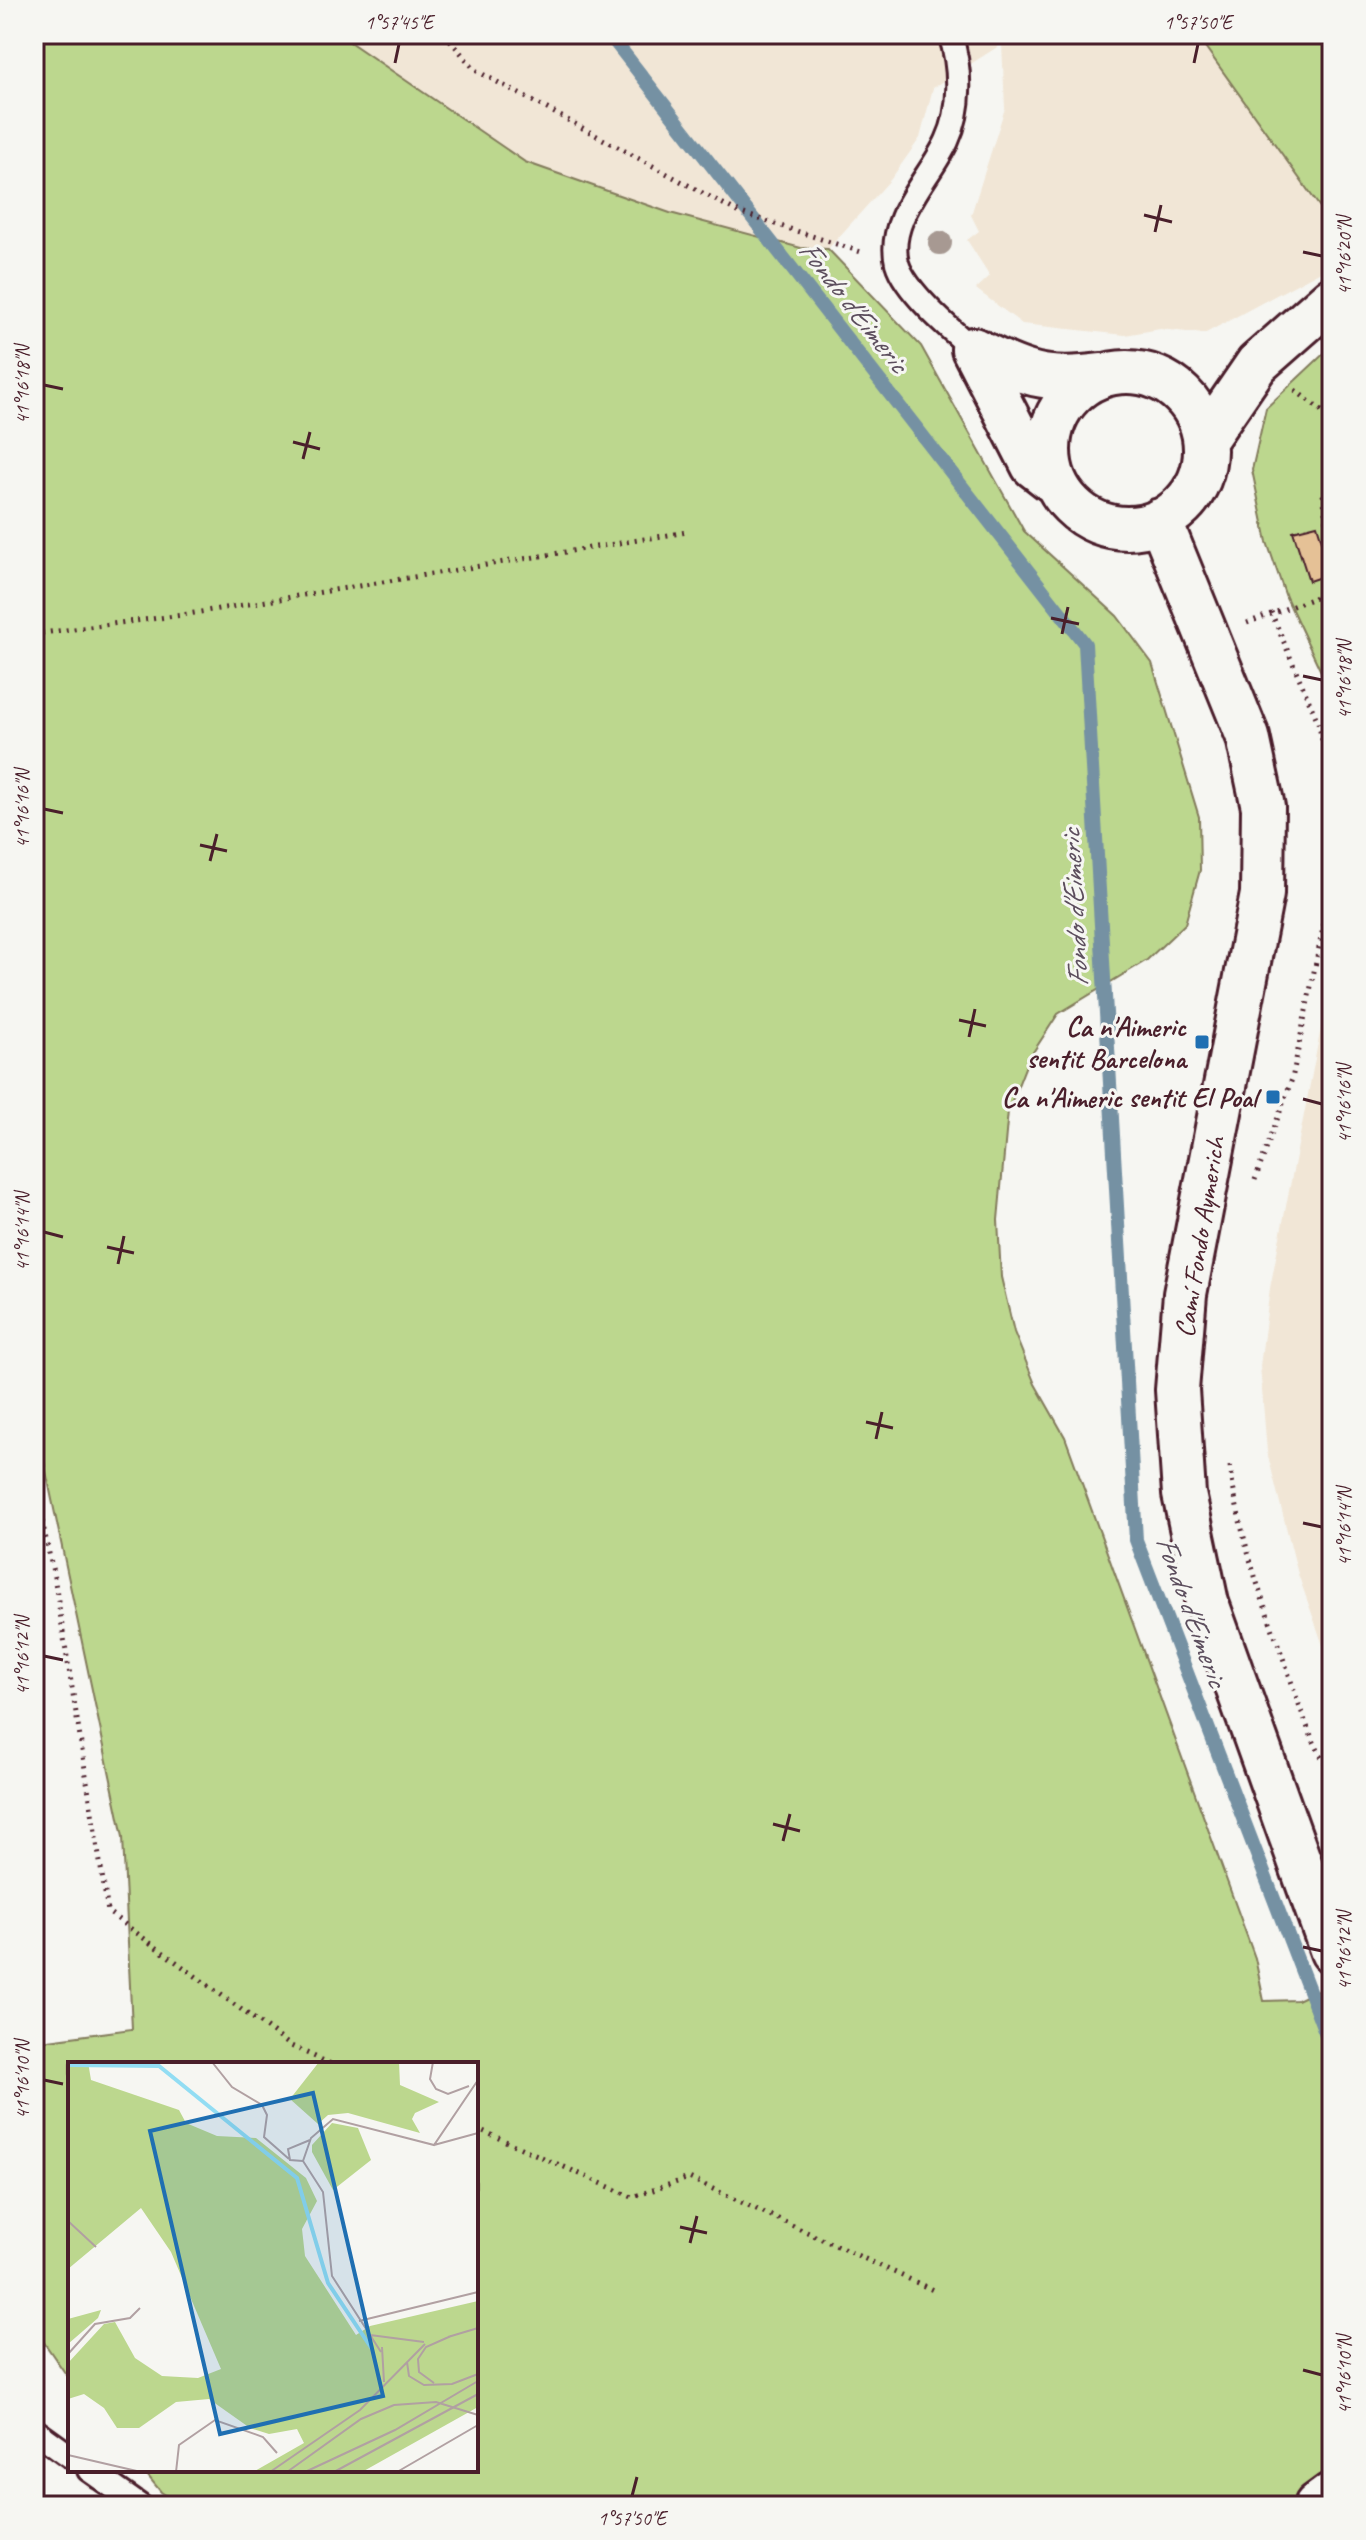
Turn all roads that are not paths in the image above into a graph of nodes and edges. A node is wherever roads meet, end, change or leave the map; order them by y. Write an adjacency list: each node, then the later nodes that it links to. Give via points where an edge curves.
1 (950, 34): 3 (lane, via 959,93 956,109 948,139 899,224 897,263 930,311)
2 (1332, 298): 4 (street)
3 (973, 349): 5 (street, via 1016,370 1060,381); 7 (street, via 1033,466)
4 (1257, 364): 5 (street, via 1208,377); 6 (street)
5 (1130, 374): 6 (street, via 1169,384 1186,398); 7 (street, via 1086,383 1065,401 1048,441)
6 (1205, 440): 8 (street, via 1199,481 1183,504)
7 (1055, 483): 8 (street, via 1082,514 1107,526 1134,527)
8 (1160, 520): 9 (street, Camí Fondo Aymerich, via 1248,737 1263,807 1262,894 1185,1294 1177,1390 1184,1494 1207,1603 1269,1780)
9 (1323, 1895): 10 (street, Camí Fondo Aymerich)
10 (1332, 1952)
11 (34, 2430): 12 (lane)
12 (68, 2455)
13 (92, 2472): 15 (lane)
14 (1332, 2495): 16 (street)
15 (140, 2506)
16 (1317, 2506)

